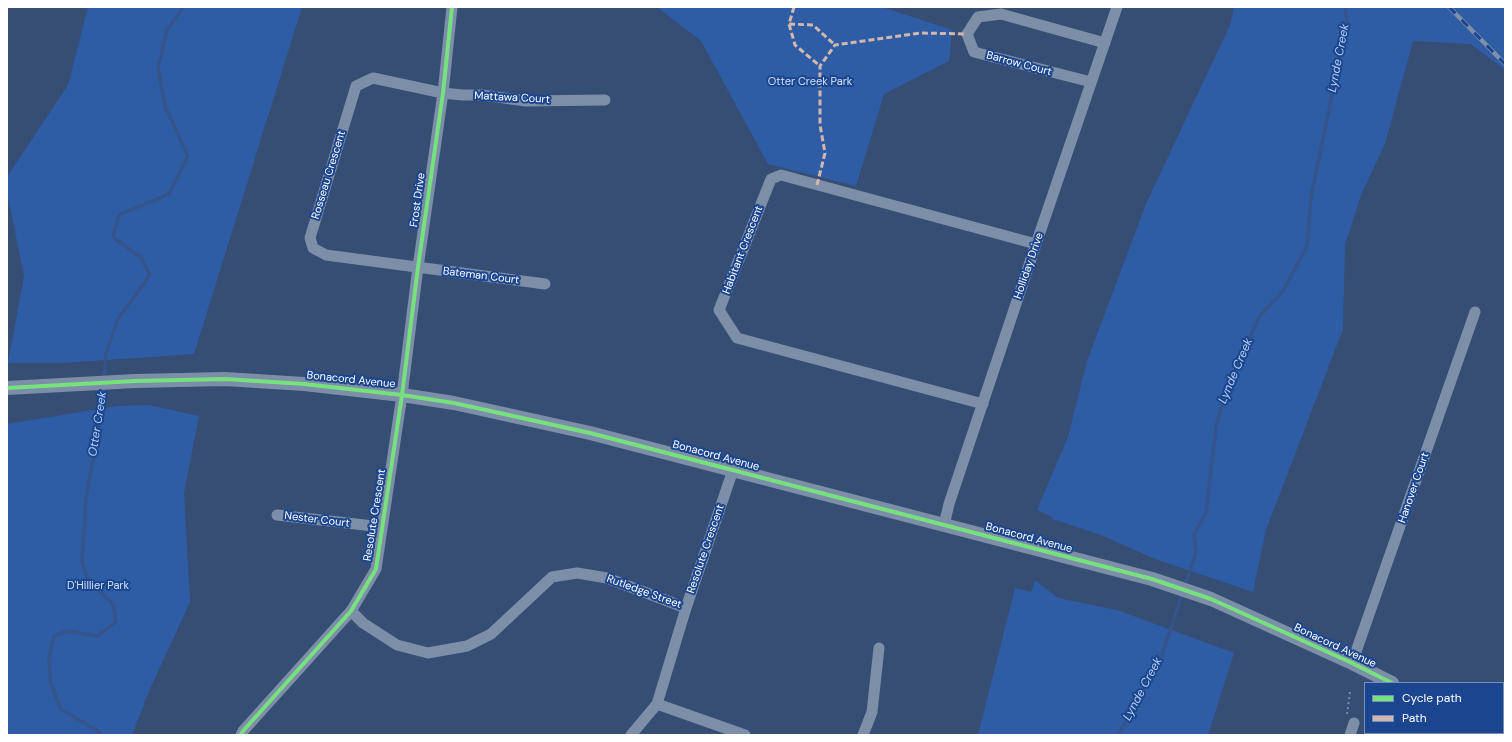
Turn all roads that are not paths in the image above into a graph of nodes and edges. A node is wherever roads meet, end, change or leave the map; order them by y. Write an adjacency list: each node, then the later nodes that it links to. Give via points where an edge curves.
1 (452, 7): 5 (street, Frost Drive)
2 (1117, 7): 3 (street, Holliday Drive)
3 (1105, 43): 4 (street, Holliday Drive); 4 (street, Barrow Court, via 1001,14 978,17 966,34 974,52)
4 (1091, 82): 7 (street, Holliday Drive)
5 (443, 93): 6 (street, Mattawa Court, via 526,101); 8 (street, Frost Drive); 8 (street, Rosseau Crescent, via 373,78 356,86 310,238 313,248 326,255)
6 (605, 100)
7 (1036, 244): 13 (street, Holliday Drive); 13 (street, Habitant Crescent, via 781,175 771,179 719,310 737,338)
8 (418, 268): 9 (street, Bateman Court); 12 (street, Frost Drive)
9 (545, 284)
10 (1475, 312): 21 (street, Hanover Court)
11 (7, 388): 12 (street, Bonacord Avenue, via 135,381 225,380 304,384)
12 (402, 395): 14 (street, Bonacord Avenue, via 454,403 590,433); 17 (street, Resolute Crescent)
13 (983, 404): 16 (street, Holliday Drive)
14 (733, 470): 16 (street, Bonacord Avenue); 18 (street, Resolute Crescent)
15 (277, 515): 17 (street, Nester Court)
16 (944, 525): 21 (street, Bonacord Avenue, via 1152,579 1211,599)
17 (382, 527): 19 (street, Resolute Crescent, via 376,569)
18 (686, 608): 19 (street, Rutledge Street, via 607,578 577,573 558,576 552,578 491,634 467,646 428,653 397,645 363,624); 23 (street, Resolute Crescent)
19 (351, 611): 25 (street, Resolute Crescent)
20 (879, 648): 28 (street, via 872,712)
21 (1352, 663): 22 (street, Bonacord Avenue)
22 (1390, 682)
23 (657, 704): 26 (street, Resolute Crescent); 27 (street)
24 (1354, 723): 29 (street)
25 (241, 735)
26 (631, 735)
27 (746, 735)
28 (863, 735)
29 (1350, 735)

